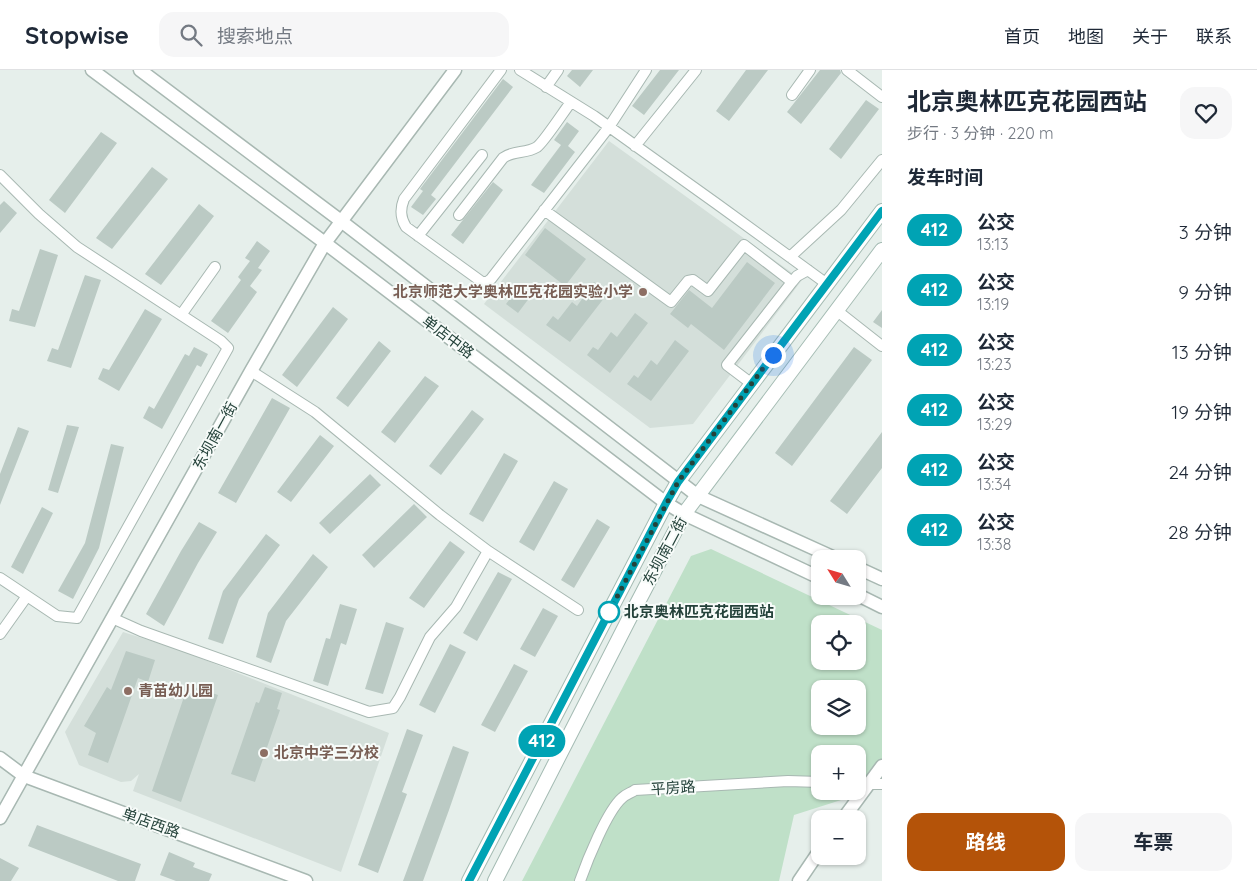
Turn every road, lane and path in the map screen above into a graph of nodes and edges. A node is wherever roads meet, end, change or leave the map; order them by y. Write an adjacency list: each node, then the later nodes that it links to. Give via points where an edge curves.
1 (92, 70): 25 (street, 单店中路)
2 (140, 70): 23 (street, 单店中路)
3 (455, 70): 23 (street, 东坝南一街)
4 (502, 70): 24 (street, via 404,199 400,209 403,222)
5 (520, 70): 11 (street)
6 (558, 70): 11 (street)
7 (646, 70): 15 (street)
8 (696, 70): 16 (street)
9 (810, 70): 12 (street)
10 (847, 70): 13 (street)
11 (546, 86): 14 (street)
12 (792, 95)
13 (882, 98)
14 (571, 102): 15 (street); 22 (street, via 538,147 509,153 503,158)
15 (609, 127): 16 (street); 20 (street)
16 (636, 146): 27 (street)
17 (482, 156): 24 (street)
18 (882, 160): 27 (street, via 840,210)
19 (0, 176): 33 (street, via 77,247)
20 (544, 210): 24 (street, via 488,282 474,277); 30 (street, via 671,302 688,281 693,280 708,291 744,244)
21 (882, 211): 31 (main road, 东坝南二街)
22 (459, 215)
23 (341, 221): 25 (street, 东坝南一街); 37 (street, 单店中路)
24 (418, 236)
25 (325, 243): 35 (street, 东坝南一街); 39 (street, 单店中路)
26 (882, 250): 32 (main road, 东坝南二街)
27 (790, 257): 29 (street)
28 (215, 268): 33 (street)
29 (808, 270): 30 (street); 31 (street)
30 (792, 282): 36 (street, via 727,366)
31 (827, 284): 36 (main road, 东坝南二街)
32 (836, 310): 34 (street); 38 (main road, 东坝南二街)
33 (181, 315): 47 (street, via 228,348 77,618 57,616)
34 (882, 346)
35 (251, 371): 42 (street, via 315,412); 51 (street, 东坝南一街)
36 (752, 384): 37 (main road, 东坝南二街)
37 (678, 482): 38 (street, 单店中路); 39 (main road, 东坝南二街)
38 (698, 496): 40 (main road, 东坝南二街); 41 (street, 单店中路)
39 (666, 503): 40 (street, 单店中路); 63 (main road, 东坝南二街)
40 (684, 514): 44 (street, 单店中路); 64 (main road, 东坝南二街)
41 (817, 550)
42 (488, 551): 50 (street); 51 (street, via 456,607 430,637 393,708 369,712)
43 (866, 572): 46 (street)
44 (811, 574)
45 (0, 578): 47 (street)
46 (882, 579)
47 (27, 596): 52 (street)
48 (866, 600): 49 (street)
49 (882, 607)
50 (578, 610)
51 (112, 618): 55 (street, 东坝南一街)
52 (0, 634)
53 (0, 758): 55 (street, 单店西路)
54 (882, 766): 56 (street)
55 (24, 776): 60 (street, 东坝南一街); 62 (street, 单店西路)
56 (866, 781)
57 (811, 782): 65 (street, 平房路, via 635,790 615,805)
58 (866, 784): 59 (street)
59 (882, 784)
60 (0, 818)
61 (811, 863): 66 (street)
62 (303, 880)
63 (469, 881)
64 (495, 881)
65 (580, 881)
66 (799, 881)

